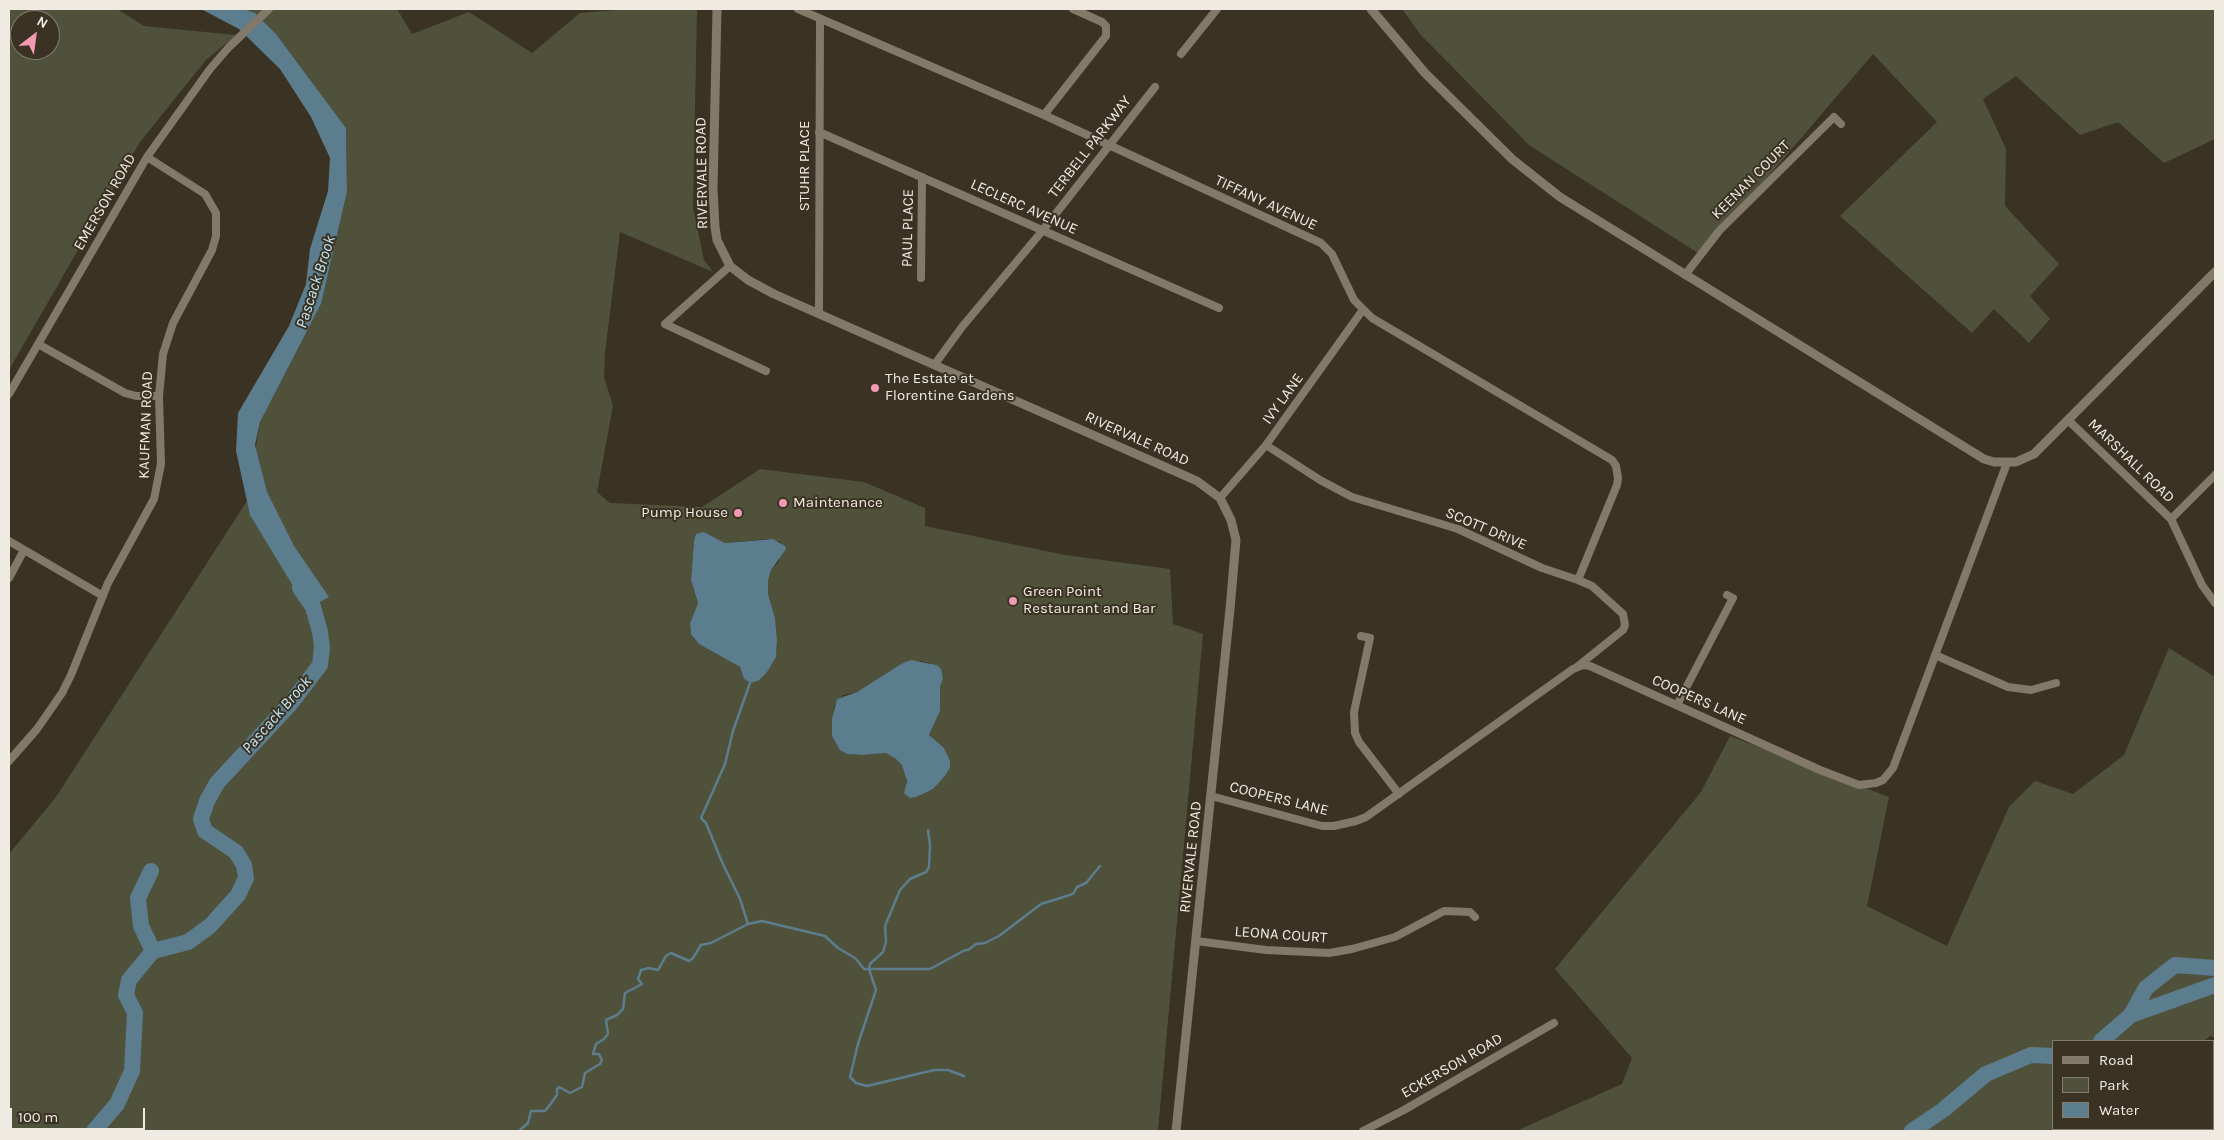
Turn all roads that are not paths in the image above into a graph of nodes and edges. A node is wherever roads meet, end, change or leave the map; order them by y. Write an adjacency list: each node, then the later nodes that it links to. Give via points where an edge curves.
1 (269, 9): 14 (street, EMERSON ROAD, via 241,34 198,84)
2 (717, 9): 17 (street, RIVERVALE ROAD, via 713,189 717,240)
3 (798, 9): 7 (street, TIFFANY AVENUE)
4 (1073, 9): 10 (street, via 1102,22 1106,26 1106,36)
5 (1217, 9): 8 (street)
6 (1371, 9): 19 (street, via 1425,73 1512,160 1576,208)
7 (820, 19): 10 (street, TIFFANY AVENUE); 12 (street, STUHR PLACE)
8 (1181, 54)
9 (1155, 87): 13 (street, TERBELL PARKWAY)
10 (1044, 116): 13 (street, TIFFANY AVENUE)
11 (1841, 124): 19 (street, KEENAN COURT, via 1834,117 1719,231)
12 (819, 132): 15 (street, LECLERC AVENUE); 23 (street, STUHR PLACE)
13 (1108, 145): 16 (street, TERBELL PARKWAY); 22 (street, TIFFANY AVENUE, via 1321,243 1332,254)
14 (147, 157): 24 (street, EMERSON ROAD); 28 (street, KAUFMAN ROAD, via 205,194 216,213 217,226 212,250 168,338)
15 (922, 177): 16 (street, LECLERC AVENUE); 20 (street, PAUL PLACE)
16 (1042, 230): 21 (street, LECLERC AVENUE); 25 (street, TERBELL PARKWAY)
17 (730, 266): 23 (street, RIVERVALE ROAD, via 759,287); 26 (street, via 665,324)
18 (2215, 272): 29 (street)
19 (1685, 275): 31 (street, via 1984,459)
20 (921, 278)
21 (1219, 308)
22 (1362, 311): 30 (street, IVY LANE); 38 (street, TIFFANY AVENUE, via 1612,460 1618,478)
23 (819, 314): 25 (street, RIVERVALE ROAD)
24 (38, 344): 27 (street, EMERSON ROAD); 28 (street, via 125,393)
25 (935, 364): 33 (street, RIVERVALE ROAD, via 1187,476)
26 (766, 371)
27 (9, 394)
28 (159, 396): 40 (street, KAUFMAN ROAD, via 162,464 159,483 147,514)
29 (2068, 420): 31 (street, via 2034,454); 34 (street, MARSHALL ROAD)
30 (1266, 446): 33 (street, IVY LANE); 38 (street, SCOTT DRIVE, via 1352,497 1458,529 1542,568)
31 (2007, 463): 43 (street, COOPERS LANE)
32 (2215, 475): 34 (street)
33 (1220, 498): 49 (street, RIVERVALE ROAD, via 1236,540)
34 (2171, 519): 41 (street, MARSHALL ROAD, via 2202,585)
35 (9, 540): 36 (street)
36 (24, 550): 37 (street); 40 (street)
37 (9, 578)
38 (1578, 580): 44 (street, SCOTT DRIVE, via 1603,595 1626,619 1623,630)
39 (1727, 595): 46 (street, via 1733,598)
40 (103, 596): 47 (street, KAUFMAN ROAD, via 62,693)
41 (2215, 603)
42 (1361, 636): 48 (street, via 1370,638 1354,712 1355,733)
43 (1936, 655): 45 (street, via 2008,687 2031,690); 46 (street, COOPERS LANE, via 1893,768 1883,780 1867,785 1854,784 1820,770)
44 (1578, 666): 46 (street, COOPERS LANE, via 1590,666); 48 (street, COOPERS LANE)
45 (2056, 683)
46 (1677, 705)
47 (9, 761)
48 (1398, 794): 49 (street, COOPERS LANE, via 1356,822 1334,826 1310,824)
49 (1211, 796): 51 (street, RIVERVALE ROAD)
50 (1475, 917): 51 (street, LEONA COURT, via 1470,912 1444,911 1395,937 1329,953 1266,950)
51 (1196, 941): 53 (street, RIVERVALE ROAD)
52 (1554, 1023): 54 (street, ECKERSON ROAD)
53 (1176, 1131)
54 (1363, 1131)

